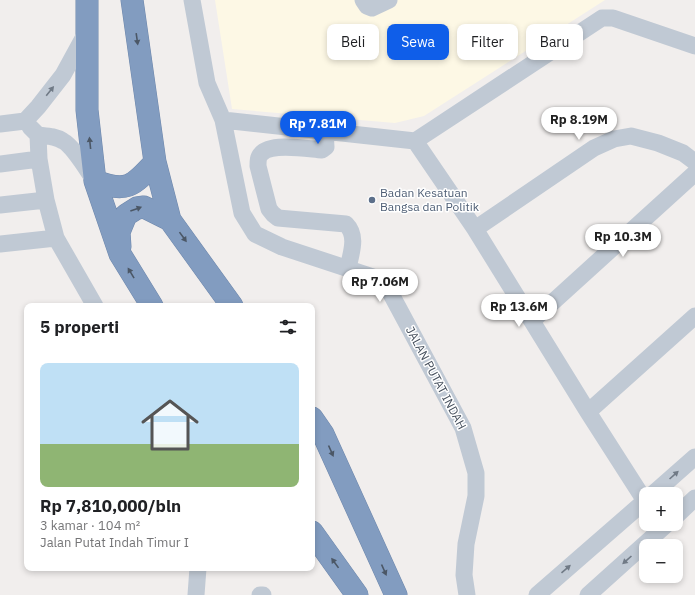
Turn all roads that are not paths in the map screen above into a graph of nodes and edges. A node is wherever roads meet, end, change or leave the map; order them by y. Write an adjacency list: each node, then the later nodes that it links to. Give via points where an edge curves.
1 (87, 0): 6 (highway)
2 (132, 0): 15 (highway, one-way to 15)
3 (192, 0): 8 (street, JALAN PUTAT INDAH, via 207,83)
4 (362, 0): 5 (street, via 372,8)
5 (389, 0)
6 (87, 31): 9 (street, one-way to 6, via 63,75); 19 (highway, one-way to 6, via 87,110)
7 (695, 46): 13 (street, via 613,18 602,18)
8 (223, 120): 11 (street); 27 (street, JALAN PUTAT INDAH, via 242,213 255,234)
9 (25, 121): 10 (street); 12 (street)
10 (0, 124)
11 (325, 131): 13 (street); 27 (street, via 324,149 269,148 261,153 258,166 269,209 278,218 346,224 351,229 353,244)
12 (38, 135): 14 (street); 19 (street, via 64,141)
13 (415, 141): 23 (street)
14 (39, 159): 17 (street); 20 (street)
15 (155, 162): 19 (highway, via 136,182 124,187 108,186); 22 (highway)
16 (695, 162): 23 (street, via 683,153 658,143 631,136 614,139 594,148)
17 (0, 164)
18 (695, 173): 32 (street)
19 (94, 181): 26 (highway)
20 (46, 200): 21 (street); 24 (street)
21 (0, 205)
22 (170, 220): 26 (highway, one-way to 22, via 119,232 126,215 136,208 144,207); 30 (highway, one-way to 30)
23 (475, 229): 32 (street)
24 (56, 238): 25 (street); 28 (street)
25 (0, 244)
26 (120, 254): 29 (highway, one-way to 26)
27 (348, 268): 47 (street, JALAN PUTAT INDAH, via 384,284 463,428 476,473 476,496 466,544 464,575)
28 (93, 303)
29 (150, 303)
30 (230, 303)
31 (695, 316): 33 (street)
32 (532, 321): 33 (street)
33 (588, 412): 36 (street)
34 (315, 422): 46 (highway, one-way to 46, via 323,434)
35 (695, 457): 37 (street, one-way to 35)
36 (640, 487)
37 (661, 487)
38 (695, 498): 40 (street)
39 (639, 506): 48 (street, one-way to 39)
40 (683, 509)
41 (659, 531): 49 (street, one-way to 49)
42 (315, 536): 45 (highway, one-way to 42)
43 (198, 571): 44 (street)
44 (196, 595)
45 (357, 595)
46 (396, 595)
47 (467, 595)
48 (537, 595)
49 (588, 595)

